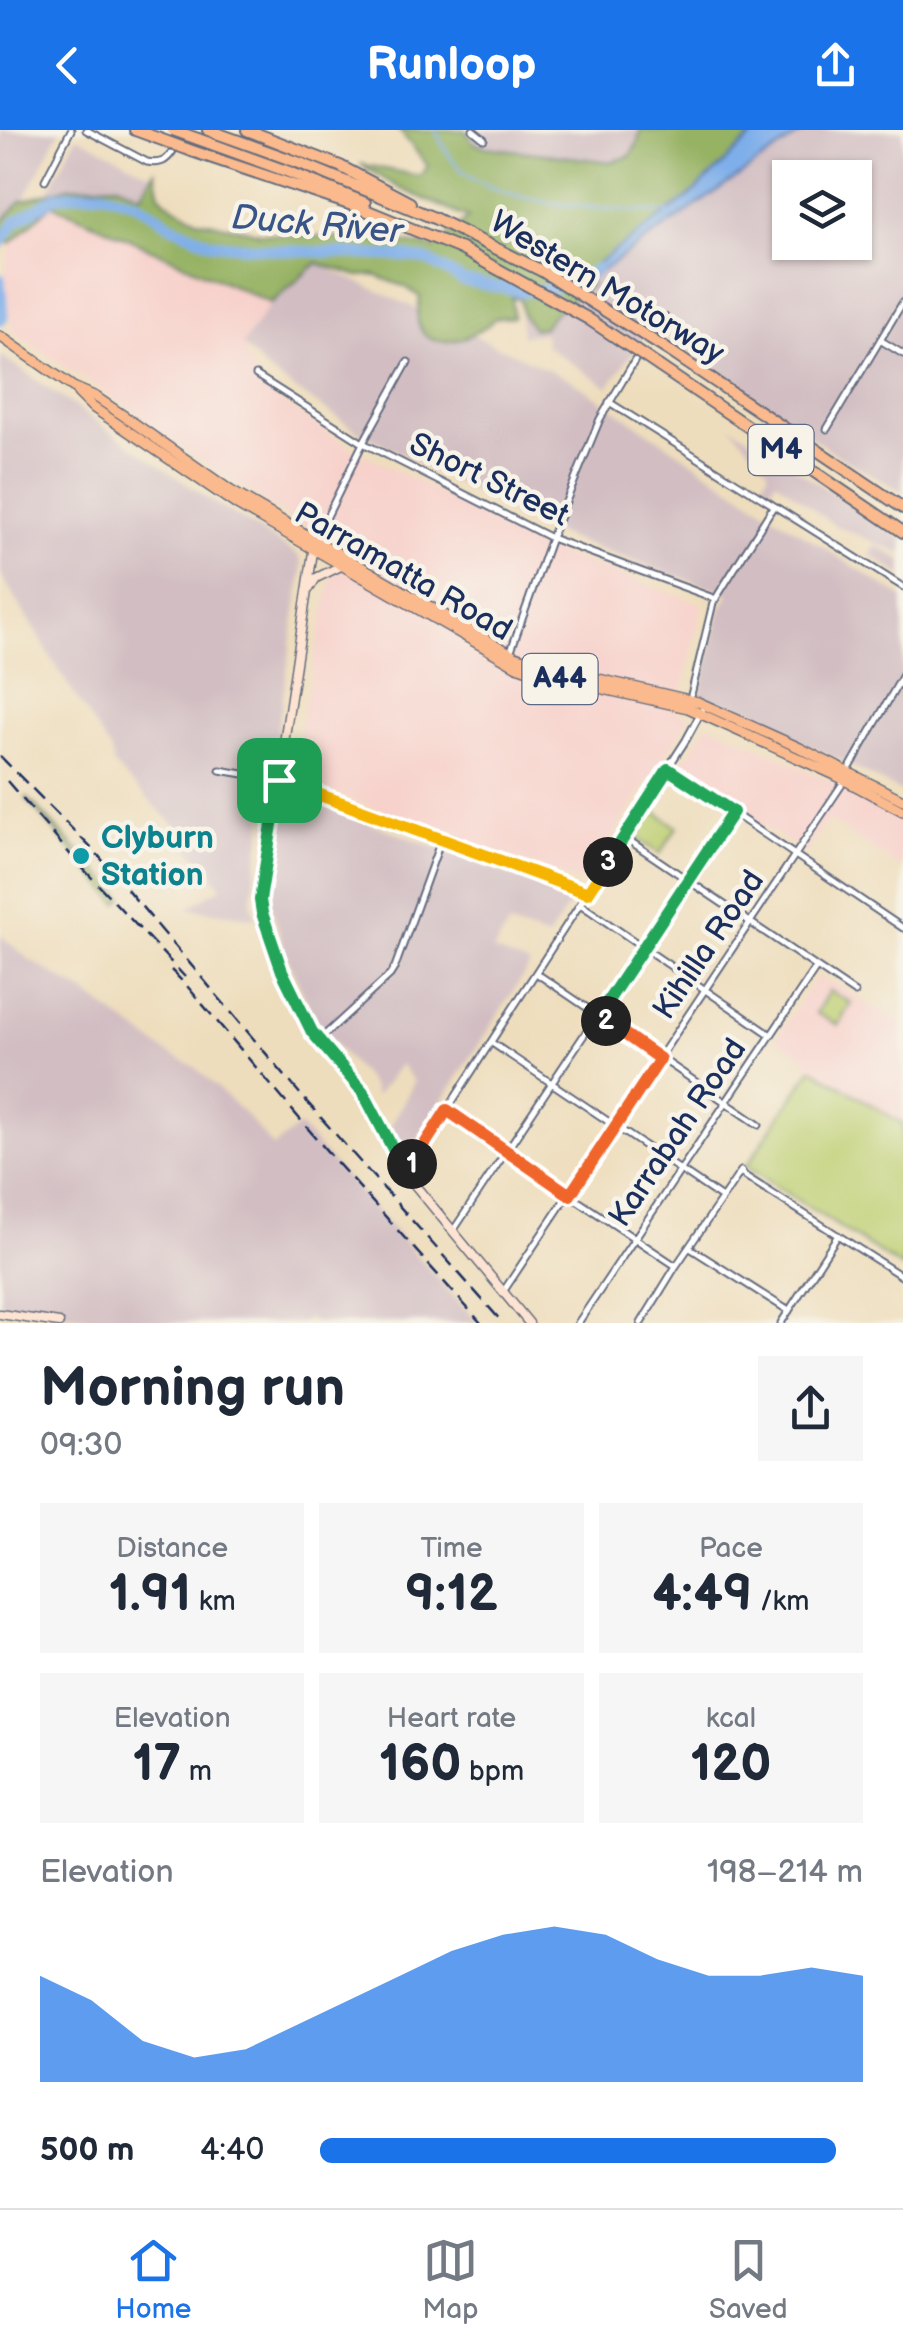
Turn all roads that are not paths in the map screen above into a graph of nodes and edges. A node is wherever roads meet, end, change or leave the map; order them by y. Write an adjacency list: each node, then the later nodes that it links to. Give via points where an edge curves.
1 (71, 130): 10 (street)
2 (86, 130): 9 (street, via 147,162 166,160)
3 (135, 130): 12 (highway, Western Motorway / M4, bridge)
4 (173, 130): 12 (highway, Western Motorway / M4, bridge)
5 (208, 130): 11 (highway, Western Motorway / M4)
6 (247, 130): 11 (highway, M4, via 368,179)
7 (473, 130): 8 (street)
8 (484, 139)
9 (173, 150)
10 (45, 180)
11 (434, 218): 26 (highway, Western Motorway / M4, bridge, via 542,271)
12 (412, 226): 27 (highway, Western Motorway / M4, bridge, via 587,318)
13 (903, 302): 17 (street)
14 (665, 318): 15 (street)
15 (655, 333)
16 (2, 338): 29 (highway, Parramatta Road / A44)
17 (880, 339): 18 (street); 23 (street)
18 (903, 354)
19 (635, 360): 22 (street)
20 (408, 362): 24 (street)
21 (256, 374): 24 (street, Short Street)
22 (609, 402): 25 (street); 28 (street)
23 (828, 429)
24 (363, 444): 28 (street, Short Street); 29 (street)
25 (774, 507): 31 (street); 33 (street)
26 (903, 508)
27 (903, 532)
28 (550, 538): 33 (street, Short Street); 34 (street)
29 (314, 545): 30 (highway, Parramatta Road / A44); 32 (main road); 34 (highway, Parramatta Road / A44)
30 (341, 566): 32 (main road, via 316,578); 36 (highway, Parramatta Road / A44, via 517,666)
31 (903, 586)
32 (308, 591): 41 (main road)
33 (716, 599): 36 (street)
34 (510, 653): 36 (highway, Parramatta Road / A44)
35 (903, 675): 40 (street, Kihilla Road)
36 (689, 704): 37 (highway, Parramatta Road / A44)
37 (704, 710): 38 (street); 40 (highway, Parramatta Road / A44)
38 (668, 769): 44 (street); 45 (street)
39 (220, 770): 41 (street)
40 (846, 776): 42 (highway, Parramatta Road / A44); 43 (highway, Parramatta Road / A44); 47 (street, Kihilla Road)
41 (279, 780): 46 (street); 60 (main road, via 261,906 282,971)
42 (903, 800)
43 (903, 810)
44 (733, 812): 47 (street); 48 (street)
45 (624, 837): 48 (street); 49 (street)
46 (441, 840): 49 (street); 60 (street, via 396,967)
47 (796, 854): 51 (street, Kihilla Road); 52 (street)
48 (688, 880): 51 (street); 53 (street)
49 (588, 893): 50 (street)
50 (580, 904): 53 (street); 55 (street)
51 (751, 922): 54 (street); 56 (street, Kihilla Road)
52 (903, 928)
53 (643, 947): 56 (street); 58 (street)
54 (816, 968): 57 (street); 59 (street, Karrabah Road)
55 (536, 973): 58 (street); 61 (street)
56 (706, 989): 59 (street); 62 (street, Kihilla Road)
57 (855, 992)
58 (598, 1016): 62 (street); 63 (street)
59 (770, 1035): 64 (street, Karrabah Road)
60 (318, 1041): 70 (main road, via 363,1092)
61 (492, 1042): 63 (street); 65 (street)
62 (660, 1059): 64 (street); 67 (street, Kihilla Road)
63 (552, 1085): 67 (street); 68 (street)
64 (726, 1103): 66 (street); 69 (street, Karrabah Road)
65 (447, 1110): 68 (street); 70 (street)
66 (759, 1125)
67 (616, 1127): 69 (street); 71 (street, Kihilla Road)
68 (506, 1154): 71 (street); 73 (street)
69 (680, 1171): 72 (street); 75 (street, Karrabah Road)
70 (405, 1172): 73 (main road)
71 (570, 1195): 75 (street); 79 (street, Kihilla Road)
72 (722, 1198): 74 (street, via 743,1172); 76 (street)
73 (453, 1230): 79 (main road)
74 (838, 1235): 78 (street); 80 (street)
75 (635, 1239): 77 (street); 85 (street, Karrabah Road)
76 (689, 1248): 77 (street); 80 (street)
77 (676, 1266): 82 (street)
78 (903, 1277)
79 (503, 1292): 84 (main road)
80 (789, 1312): 86 (street)
81 (0, 1314): 83 (main road)
82 (640, 1322)
83 (58, 1323)
84 (528, 1323)
85 (578, 1323)
86 (782, 1323)

